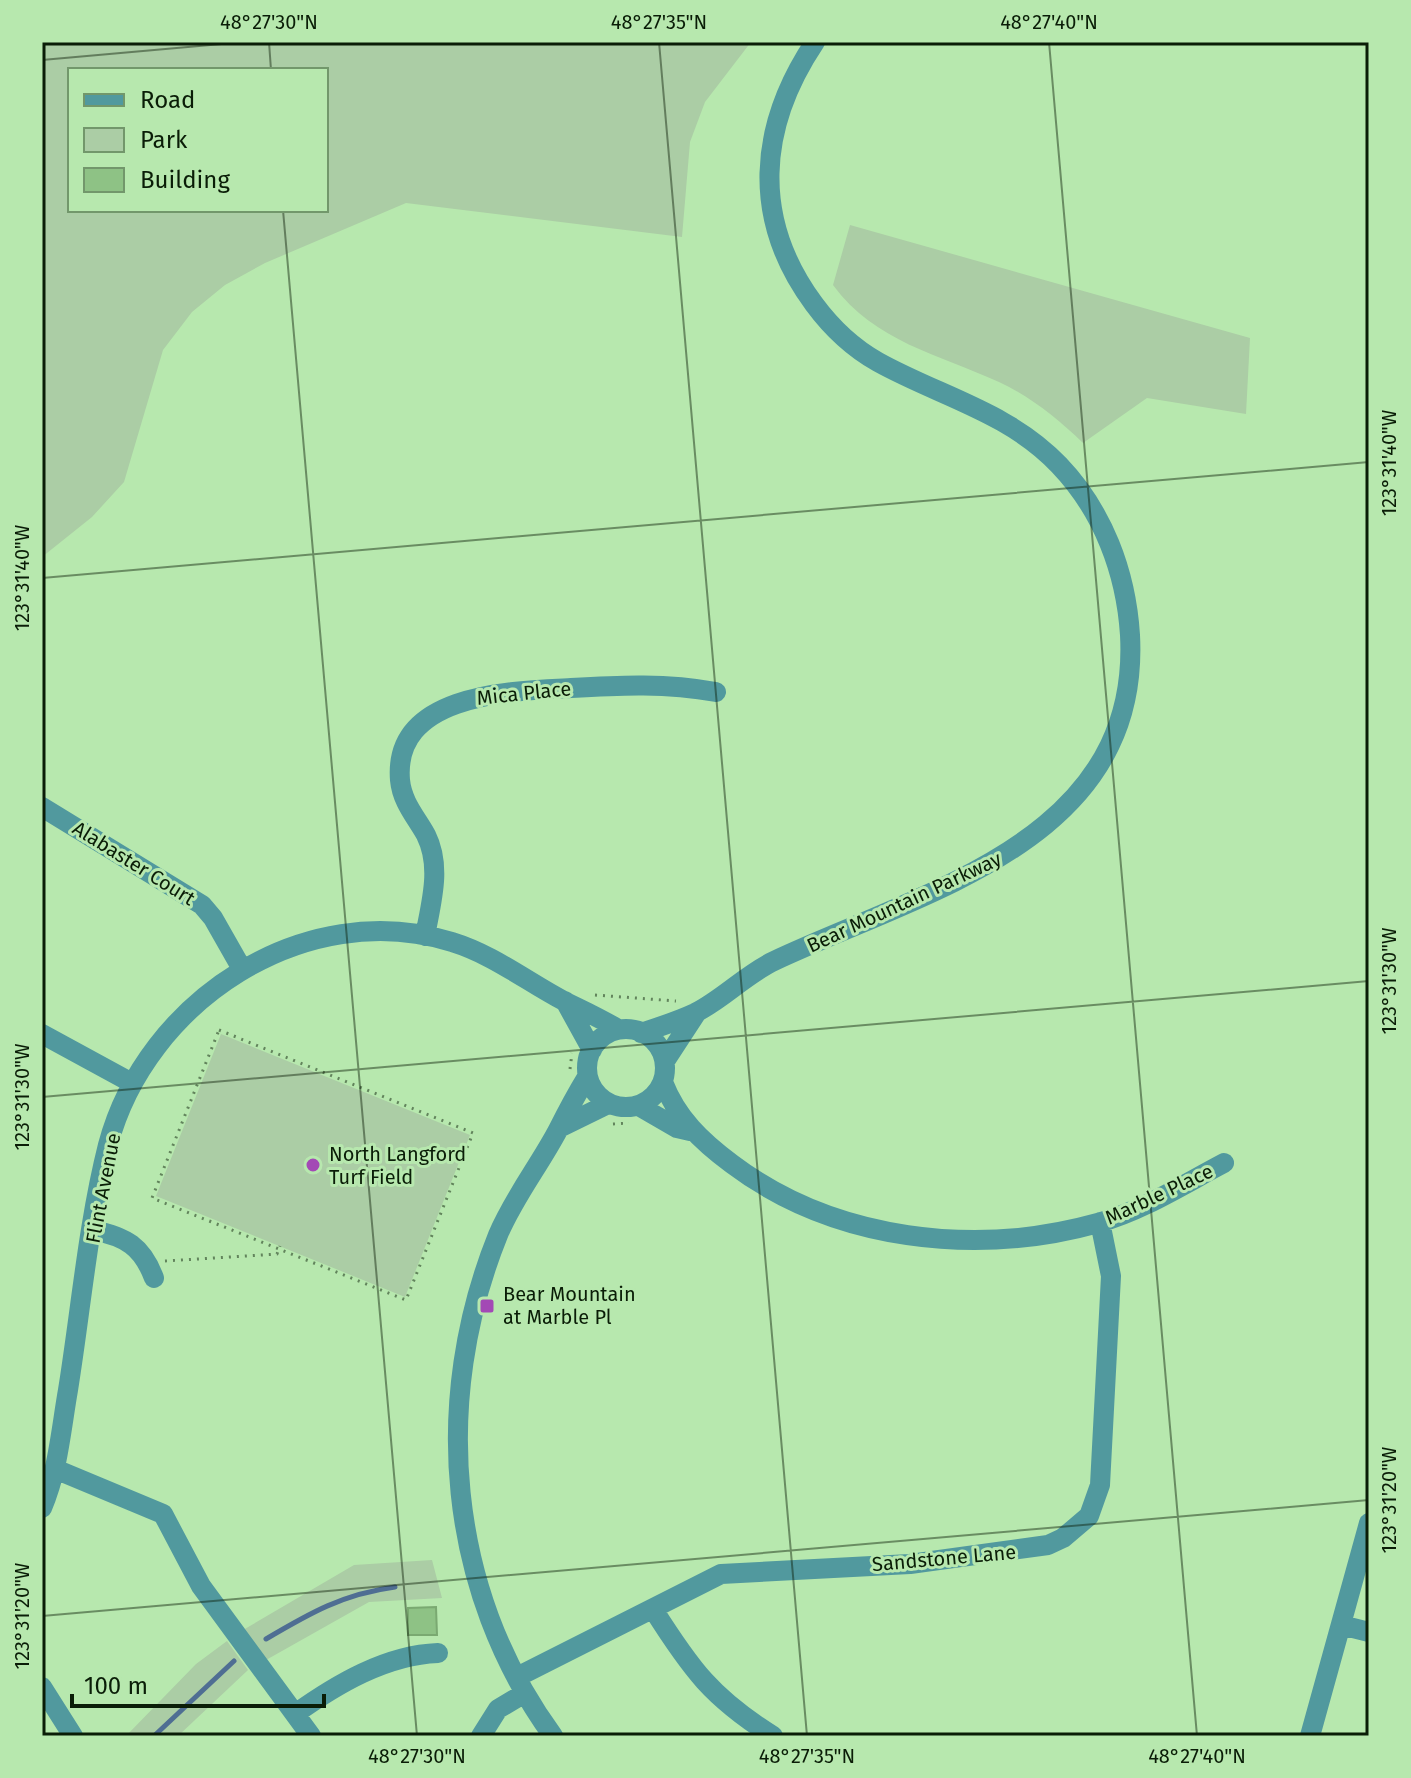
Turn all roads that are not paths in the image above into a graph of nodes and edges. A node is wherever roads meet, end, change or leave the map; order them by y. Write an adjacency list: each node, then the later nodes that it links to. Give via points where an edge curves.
1 (815, 42): 7 (street, Bear Mountain Parkway, via 788,88 770,151 770,204 786,257 802,287 848,341 876,361 1015,428 1038,444 1079,488 1102,525 1122,579 1129,613 1128,677 1121,713 1095,772 1072,802 1036,834 994,862 757,970)
2 (716, 692): 4 (street, Mica Place, via 660,683 498,691 459,702 424,723 401,760 400,782 435,867)
3 (42, 807): 5 (street, Alabaster Court, via 202,905)
4 (425, 936): 5 (street, Flint Avenue, via 329,937); 6 (street, Flint Avenue, via 499,961)
5 (242, 969): 14 (street, Flint Avenue, via 178,1019)
6 (565, 1001): 8 (street, Flint Avenue); 11 (street, Flint Avenue)
7 (692, 1007): 9 (street, Bear Mountain Parkway); 12 (street, Bear Mountain Parkway)
8 (618, 1029): 9 (street); 11 (street)
9 (641, 1033): 12 (street, via 651,1038)
10 (42, 1034): 14 (street)
11 (592, 1050): 13 (street)
12 (664, 1071): 16 (street); 18 (street, Marble Place)
13 (578, 1074): 15 (street); 17 (street)
14 (132, 1083): 21 (street, Flint Avenue, via 109,1142)
15 (608, 1104): 16 (street); 17 (street)
16 (636, 1115): 18 (street, Marble Place)
17 (559, 1128): 30 (street, via 519,1192 490,1256 469,1328 458,1400 457,1476 470,1556 495,1631)
18 (690, 1131): 20 (street, Marble Place, via 772,1190 887,1232 982,1240)
19 (1224, 1163): 20 (street, Marble Place)
20 (1100, 1222): 26 (street, Sandstone Lane, via 1111,1276 1100,1485 1079,1527 1032,1549 910,1564 733,1571)
21 (93, 1230): 22 (street, via 130,1241); 23 (street, Flint Avenue)
22 (151, 1270)
23 (55, 1469): 24 (street, Flint Avenue); 32 (street, via 163,1514 201,1586)
24 (42, 1508)
25 (1369, 1523): 27 (street)
26 (653, 1609): 30 (street, Sandstone Lane); 37 (street, via 692,1671 715,1695)
27 (1341, 1625): 28 (street); 38 (street)
28 (1369, 1632)
29 (438, 1653): 32 (street, via 407,1656 337,1685)
30 (521, 1685): 35 (street, Sandstone Lane); 36 (street)
31 (42, 1687): 33 (street)
32 (295, 1714): 34 (street)
33 (73, 1736)
34 (311, 1736)
35 (481, 1736)
36 (553, 1736)
37 (773, 1736)
38 (1310, 1736)

